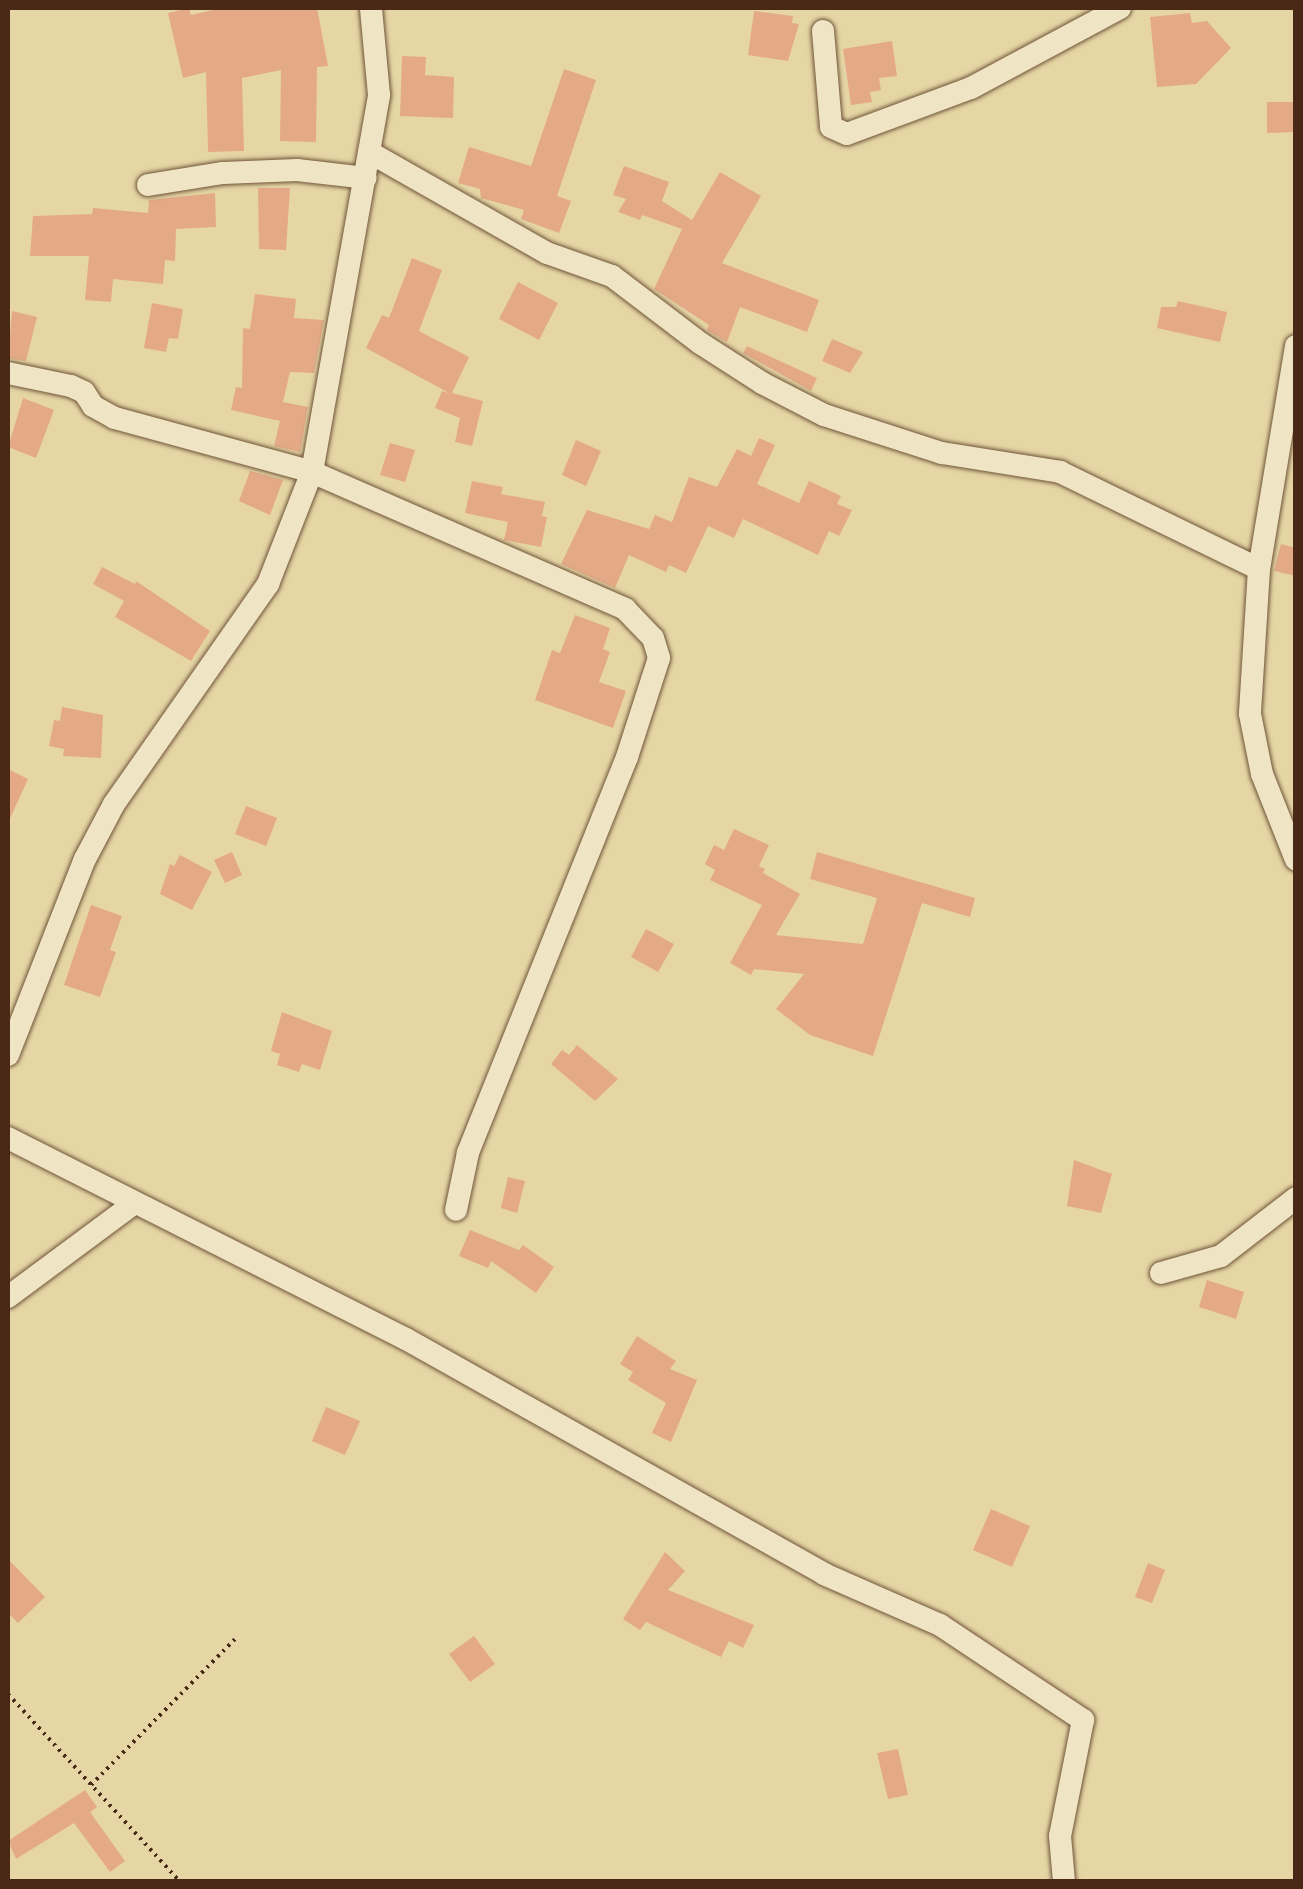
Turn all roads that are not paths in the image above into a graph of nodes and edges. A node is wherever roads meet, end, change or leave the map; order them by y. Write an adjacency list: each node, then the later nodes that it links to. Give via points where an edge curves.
1 (371, 8): 4 (street, via 378,95)
2 (1120, 8): 3 (street, via 971,88 847,134 831,127)
3 (823, 31)
4 (369, 152): 5 (street); 10 (street, via 547,253 612,276 731,363 824,414 942,454 1060,472)
5 (366, 178): 6 (street, via 297,170); 9 (street)
6 (148, 185)
7 (1296, 346): 10 (street)
8 (8, 373): 9 (street, via 71,386 116,418)
9 (312, 472): 12 (street, via 268,584 114,804 85,859); 16 (street, via 625,609 658,647 627,757 468,1153)
10 (1259, 569): 11 (street, via 1250,714 1262,774)
11 (1296, 860)
12 (8, 1055)
13 (8, 1138): 15 (street)
14 (1296, 1198): 17 (street, via 1221,1256)
15 (133, 1204): 18 (street); 19 (street, via 406,1338 824,1574 940,1625 1083,1720 1060,1836)
16 (456, 1210)
17 (1161, 1272)
18 (8, 1297)
19 (1064, 1882)

